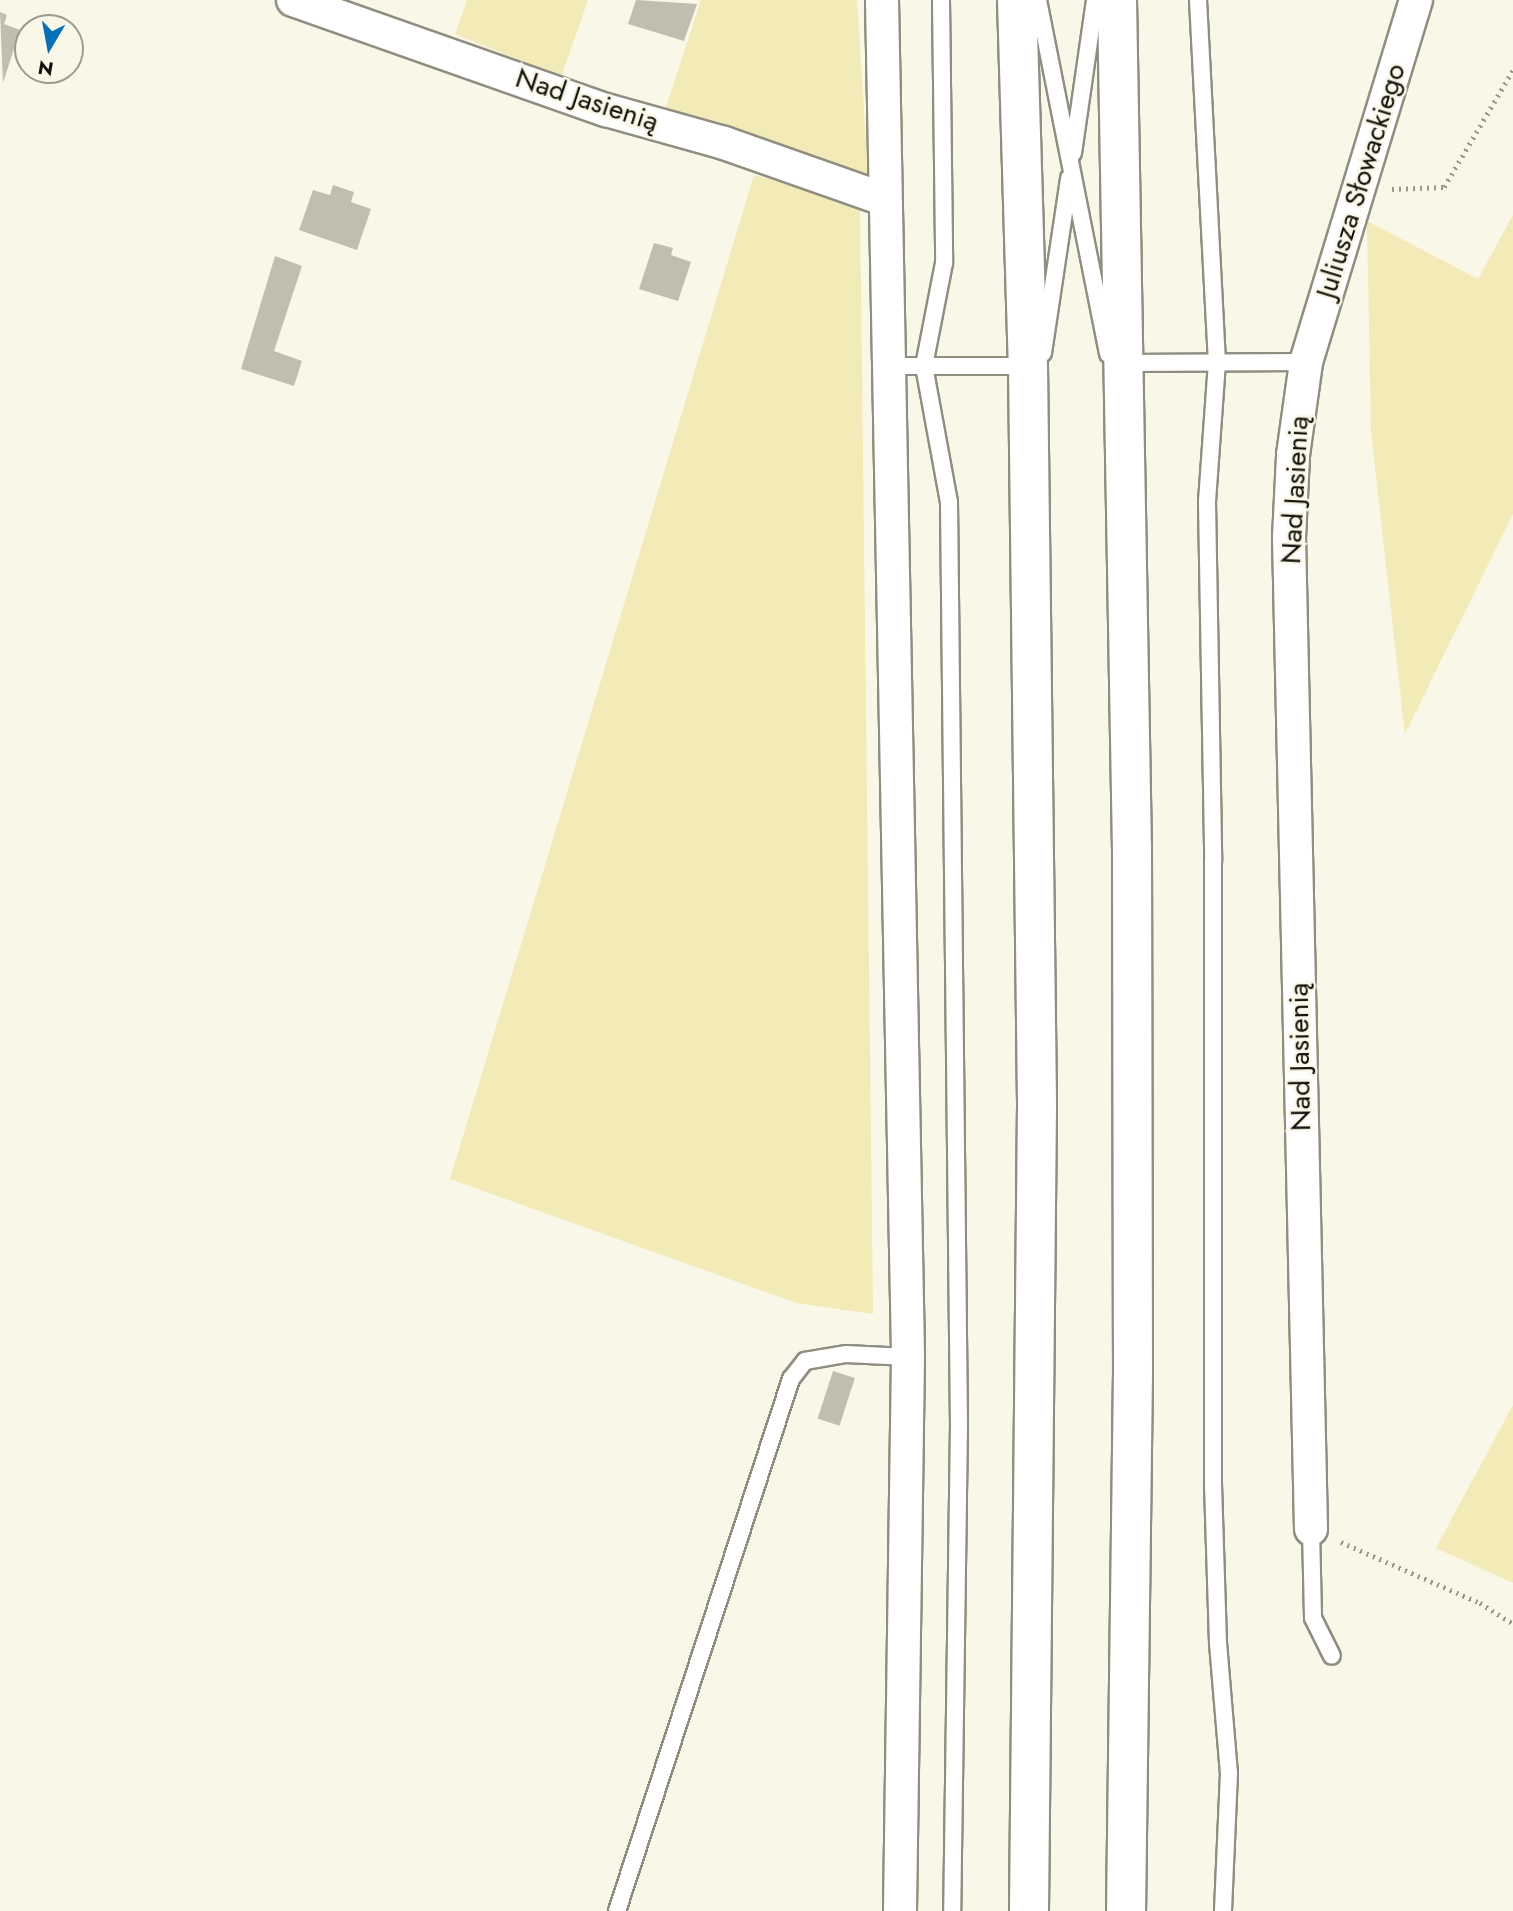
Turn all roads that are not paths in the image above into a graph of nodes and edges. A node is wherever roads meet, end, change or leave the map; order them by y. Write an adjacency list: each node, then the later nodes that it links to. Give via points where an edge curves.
1 (293, 0): 11 (street, Nad Jasienią, via 606,110 724,143)
2 (882, 0): 11 (street)
3 (941, 0): 16 (lane, via 944,263)
4 (1017, 0): 17 (highway)
5 (1038, 0): 10 (lane)
6 (1095, 0): 10 (lane)
7 (1117, 0): 14 (highway)
8 (1198, 0): 12 (lane)
9 (1416, 0): 13 (street, Juliusza Słowackiego)
10 (1071, 165): 18 (lane); 19 (lane)
11 (883, 199): 15 (street)
12 (1217, 362): 13 (lane); 14 (lane); 28 (lane, via 1207,502 1213,862 1213,1484 1228,1773)
13 (1306, 362): 21 (street, Nad Jasienią, via 1293,455 1289,538)
14 (1125, 363): 18 (highway)
15 (889, 366): 16 (lane); 20 (street)
16 (924, 366): 17 (lane); 25 (lane, via 949,502 959,1424)
17 (1028, 366): 19 (highway)
18 (1126, 450): 27 (highway, via 1133,1372)
19 (1029, 453): 26 (highway, via 1037,1106)
20 (908, 1357): 23 (lane, via 846,1354 805,1361 790,1379); 24 (street)
21 (1311, 1530): 22 (lane, via 1313,1618)
22 (1332, 1656)
23 (617, 1911)
24 (900, 1911)
25 (952, 1911)
26 (1029, 1911)
27 (1126, 1911)
28 (1223, 1911)

